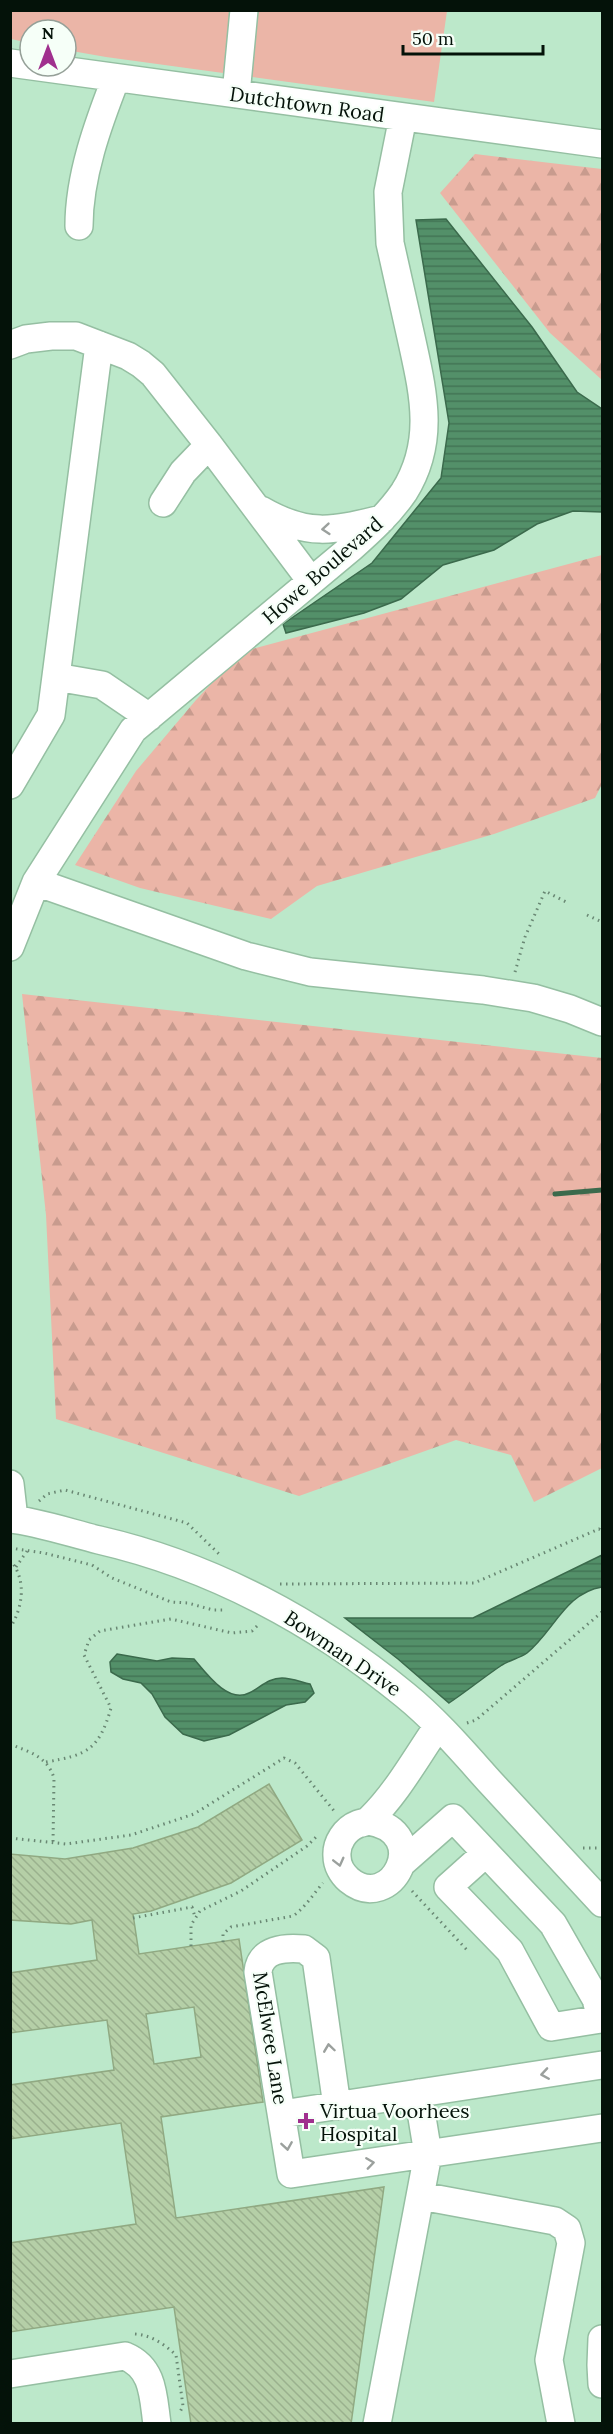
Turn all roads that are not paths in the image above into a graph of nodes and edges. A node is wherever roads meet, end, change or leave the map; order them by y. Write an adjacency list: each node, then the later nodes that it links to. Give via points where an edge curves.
1 (244, 10): 4 (street)
2 (10, 63): 3 (street, Dutchtown Road)
3 (116, 78): 4 (street, Dutchtown Road); 7 (street, via 81,192)
4 (236, 94): 5 (street, Dutchtown Road)
5 (403, 117): 6 (street, Dutchtown Road); 13 (street, Howe Boulevard, via 388,192 388,219 425,420 416,467)
6 (603, 144)
7 (79, 226)
8 (10, 345): 9 (street, via 51,336 76,336)
9 (99, 345): 10 (street, via 128,356 153,374); 15 (street)
10 (209, 445): 11 (street, via 183,472); 12 (street)
11 (163, 503)
12 (257, 508): 13 (street, one-way to 12, via 318,530 279,521); 14 (street)
13 (383, 519): 14 (street, Howe Boulevard)
14 (311, 581): 16 (street, Howe Boulevard)
15 (56, 677): 16 (street, via 102,685); 17 (street, via 51,716)
16 (149, 717): 18 (street, Howe Boulevard, via 133,730)
17 (10, 785)
18 (36, 882): 19 (street, Howe Boulevard); 20 (street, via 246,956 310,972 511,994)
19 (10, 946)
20 (603, 1022)
21 (10, 1484): 22 (street)
22 (12, 1519): 23 (street, Bowman Drive, via 137,1549 239,1588 350,1653)
23 (450, 1724): 24 (street); 27 (street, Bowman Drive)
24 (368, 1821): 26 (street, via 381,1823 396,1834 403,1851); 26 (street, one-way to 26, via 349,1829 338,1846 336,1857 344,1876 361,1887 372,1888 391,1881)
25 (486, 1853): 25 (street, via 553,1924 596,1999 601,2019 551,2027 510,1951 448,1887); 26 (street, via 453,1818)
26 (402, 1863)
27 (603, 1903)
28 (603, 2065): 29 (street, one-way to 29)
29 (418, 2093): 30 (street); 33 (street)
30 (336, 2106): 31 (street); 31 (street, McElwee Lane, one-way to 31, via 316,1958 304,1949 271,1952 259,1962 258,1972)
31 (282, 2114): 33 (street, McElwee Lane, one-way to 33, via 291,2175)
32 (603, 2128): 33 (street, McElwee Lane)
33 (428, 2154): 34 (street)
34 (420, 2196): 39 (street); 40 (street, via 555,2221 567,2229 571,2243 549,2360)
35 (603, 2339): 37 (street)
36 (10, 2374): 38 (street, via 125,2356 135,2360 149,2375)
37 (603, 2384)
38 (157, 2424)
39 (378, 2424)
40 (561, 2424)

